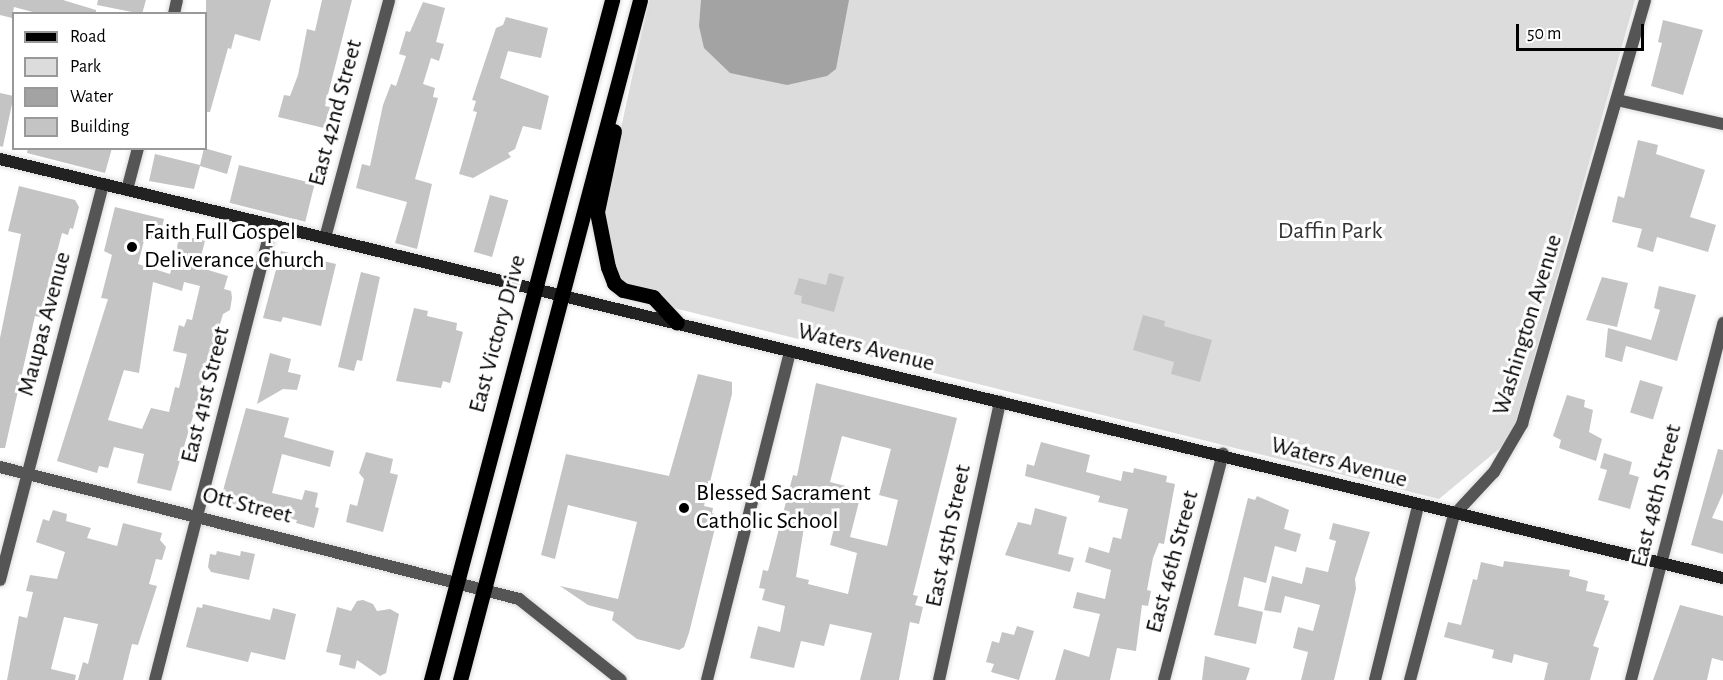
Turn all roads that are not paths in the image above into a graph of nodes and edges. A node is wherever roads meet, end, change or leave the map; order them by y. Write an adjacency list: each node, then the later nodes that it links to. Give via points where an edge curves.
1 (389, 0): 13 (street, East 42nd Street)
2 (612, 0): 14 (main road, East Victory Drive)
3 (640, 0): 5 (main road, East Victory Drive)
4 (1645, 0): 6 (street, Washington Avenue)
5 (620, 76): 15 (main road, East Victory Drive); 16 (main road, via 618,114 597,212 608,267 614,283 623,290 653,297)
6 (1617, 100): 7 (street); 24 (street, Washington Avenue, via 1522,424 1494,472)
7 (1723, 124)
8 (137, 150): 11 (street)
9 (0, 159): 10 (main road, Waters Avenue)
10 (103, 184): 11 (main road, Waters Avenue); 22 (street, Maupas Avenue)
11 (127, 190): 12 (main road, Waters Avenue)
12 (272, 225): 13 (main road, Waters Avenue); 25 (street, East 41st Street)
13 (325, 238): 14 (main road, Waters Avenue)
14 (533, 289): 15 (main road, Waters Avenue); 29 (main road, East Victory Drive)
15 (560, 295): 16 (main road, Waters Avenue); 30 (main road, East Victory Drive)
16 (677, 323): 18 (main road, Waters Avenue)
17 (1723, 323): 26 (street, East 48th Street)
18 (790, 351): 19 (main road, Waters Avenue); 35 (street)
19 (1000, 402): 20 (main road, Waters Avenue); 36 (street, East 45th Street)
20 (1223, 454): 23 (main road, Waters Avenue); 37 (street, East 46th Street)
21 (0, 467): 22 (street, Ott Street)
22 (28, 474): 25 (street, Ott Street); 28 (street, Maupas Avenue)
23 (1418, 506): 24 (main road, Waters Avenue); 38 (street)
24 (1454, 515): 26 (main road, Waters Avenue); 39 (street, Washington Avenue)
25 (197, 516): 29 (street, Ott Street); 31 (street, East 41st Street)
26 (1662, 563): 27 (main road, Waters Avenue); 40 (street, East 48th Street)
27 (1723, 578)
28 (0, 580)
29 (456, 583): 30 (street, Ott Street); 32 (main road, East Victory Drive)
30 (482, 590): 33 (main road, East Victory Drive); 34 (street, Ott Street, via 519,599)
31 (155, 680)
32 (431, 680)
33 (460, 680)
34 (621, 680)
35 (707, 680)
36 (939, 680)
37 (1164, 680)
38 (1375, 680)
39 (1410, 680)
40 (1631, 680)

